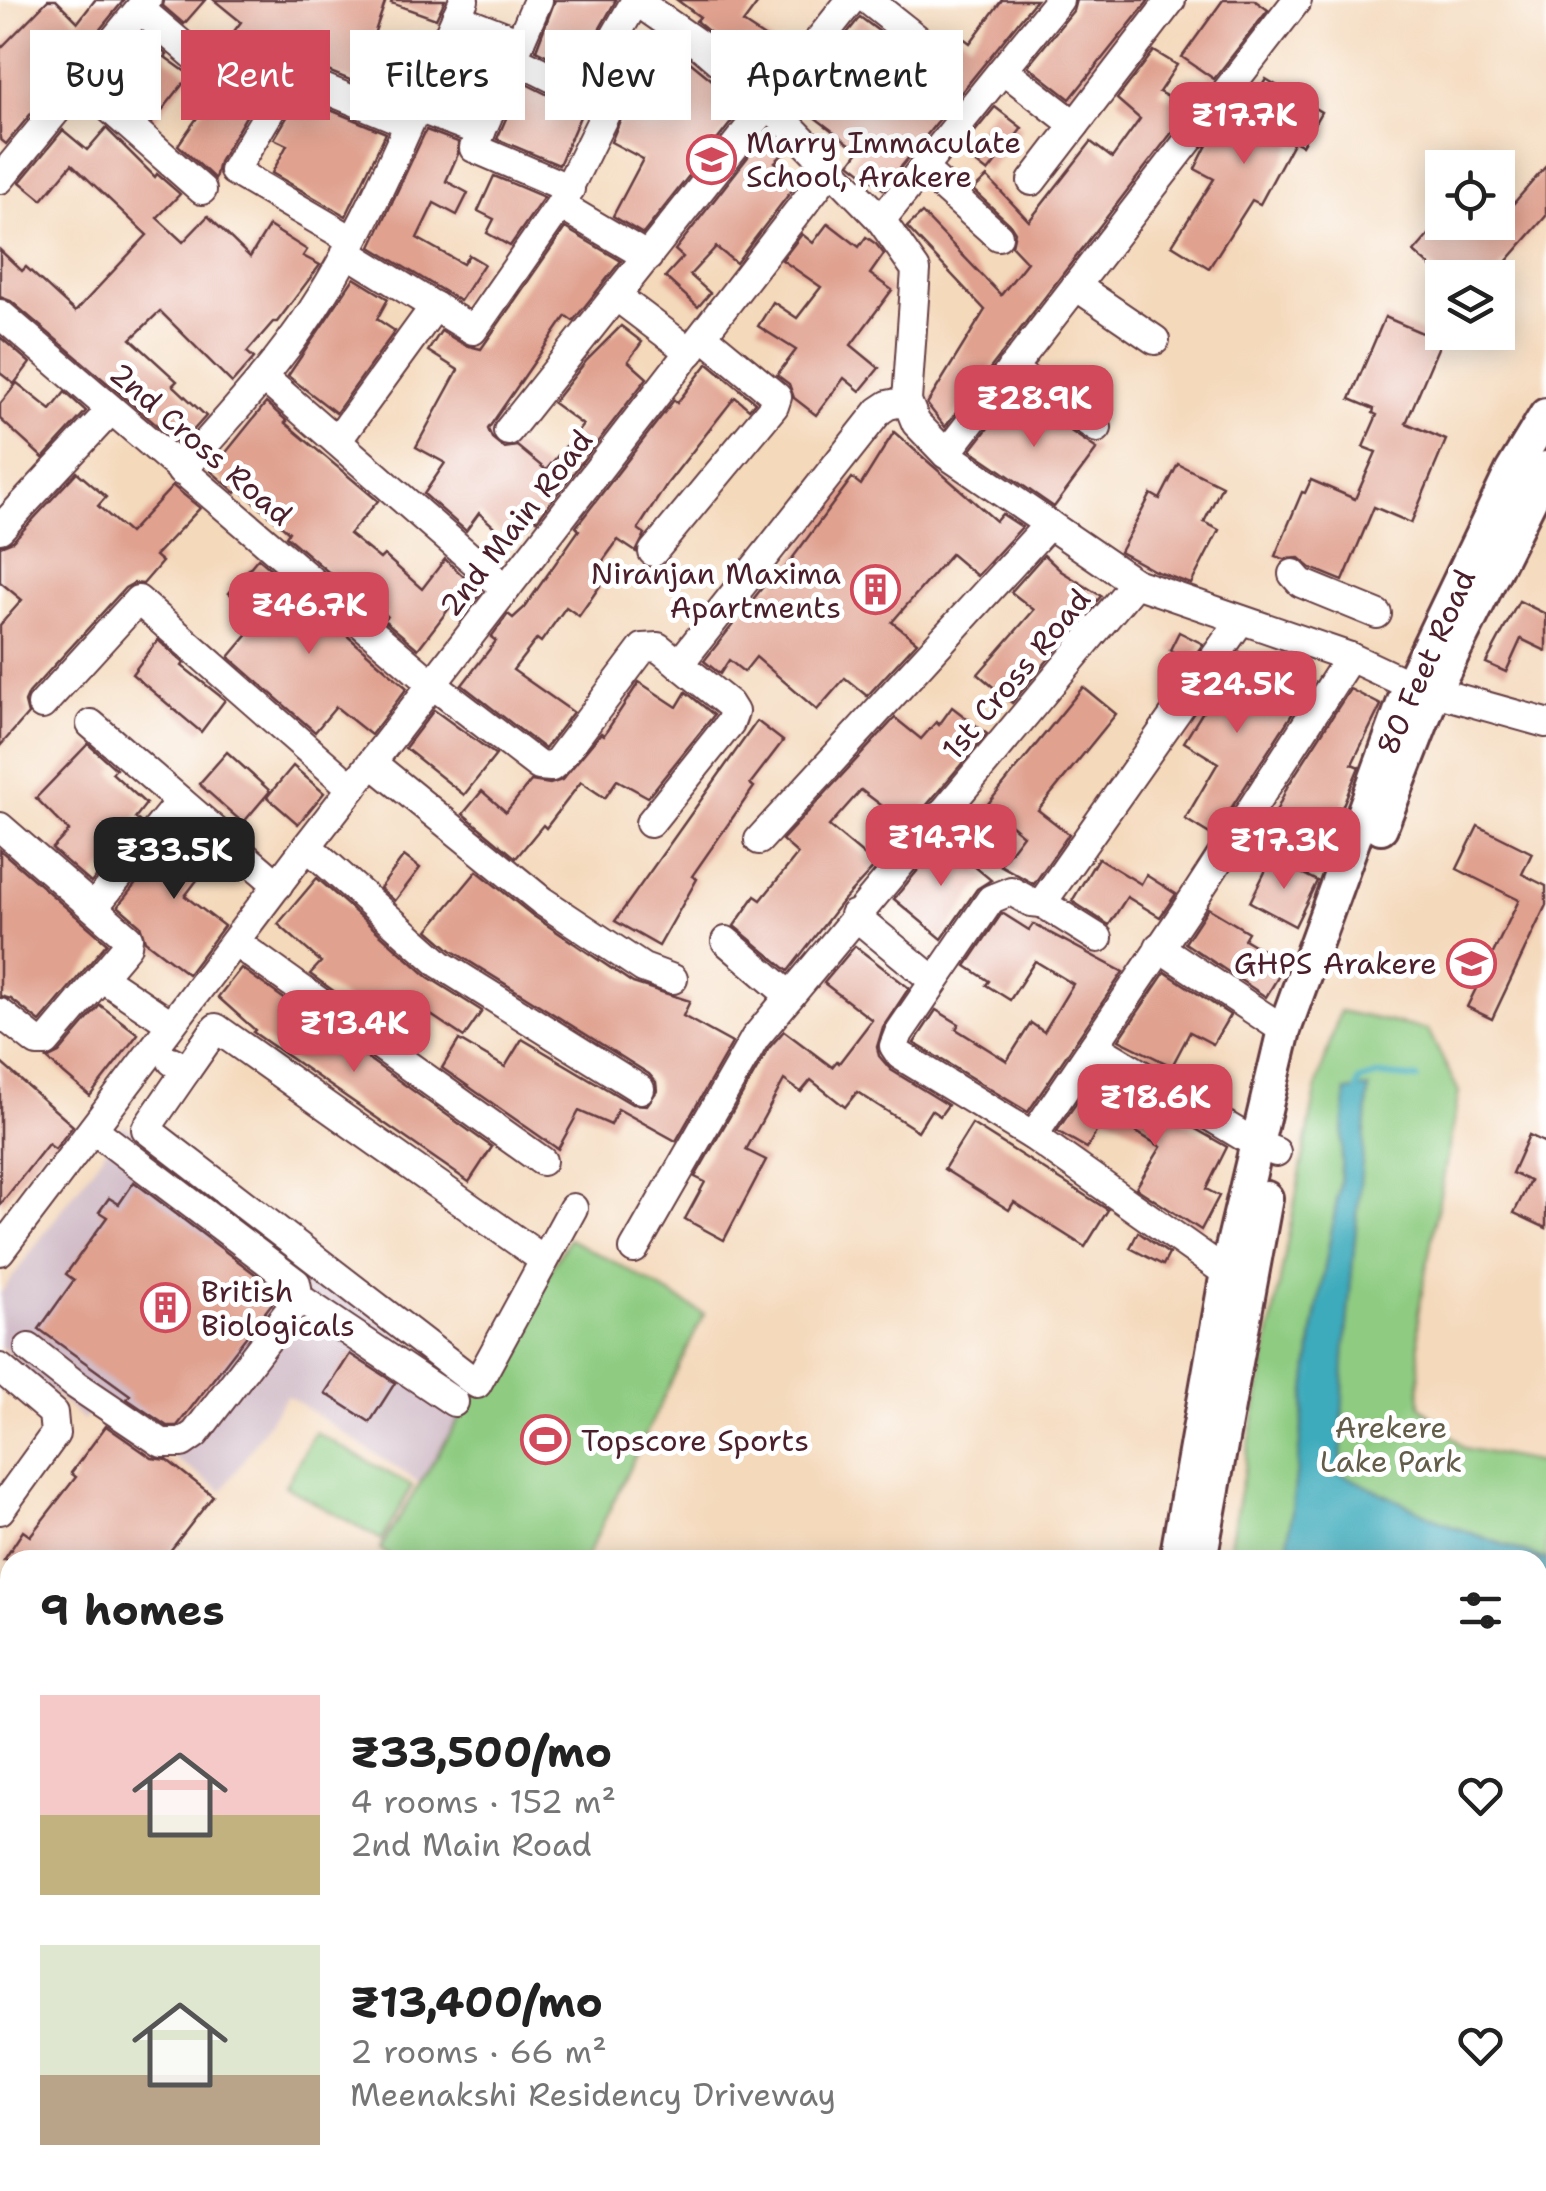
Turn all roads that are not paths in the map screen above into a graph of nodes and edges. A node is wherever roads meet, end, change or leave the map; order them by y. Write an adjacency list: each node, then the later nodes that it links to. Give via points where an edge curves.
1 (538, 0): 12 (street)
2 (636, 0): 13 (street); 17 (street)
3 (850, 0): 14 (street)
4 (868, 0): 15 (street)
5 (1059, 0): 18 (street)
6 (1171, 0): 28 (street)
7 (1297, 0): 40 (street)
8 (143, 4): 10 (street); 16 (street)
9 (460, 8): 11 (street)
10 (122, 30)
11 (489, 30)
12 (525, 30)
13 (619, 30)
14 (826, 30)
15 (906, 30)
16 (181, 41)
17 (711, 54)
18 (1004, 70): 28 (street); 30 (street)
19 (49, 120): 32 (street)
20 (123, 120): 34 (street)
21 (265, 120): 38 (street, via 234,172)
22 (409, 120): 38 (street)
23 (432, 120): 29 (street)
24 (486, 120): 29 (street)
25 (602, 120): 35 (street)
26 (755, 120): 39 (street)
27 (783, 120): 31 (street)
28 (1076, 125): 33 (street)
29 (481, 132): 35 (street, via 474,148)
30 (923, 168): 36 (street); 37 (street)
31 (830, 170): 36 (street); 45 (street, 2nd Main Road)
32 (0, 179)
33 (1032, 181)
34 (202, 190)
35 (565, 197): 39 (street); 42 (street, via 474,330)
36 (880, 220): 48 (street, via 916,270)
37 (998, 236)
38 (349, 246): 42 (street); 47 (street)
39 (648, 256): 41 (street)
40 (1076, 286): 44 (street); 46 (street)
41 (616, 296): 45 (street); 51 (street)
42 (435, 306): 53 (street)
43 (0, 314): 49 (street, 2nd Cross Road)
44 (1155, 340)
45 (697, 344): 59 (street, via 777,397); 62 (street, 2nd Main Road)
46 (1011, 369): 50 (street); 54 (street)
47 (264, 377): 53 (street); 56 (street)
48 (908, 401): 54 (street, via 916,424); 66 (street, via 879,411)
49 (111, 410): 56 (street, 2nd Cross Road); 58 (street)
50 (1096, 428)
51 (508, 431)
52 (1541, 432): 68 (main road, 80 Feet Road, via 1512,471)
53 (336, 442): 62 (street)
54 (946, 454): 57 (street)
55 (1546, 468): 68 (main road, 80 Feet Road)
56 (182, 471): 67 (street, 2nd Cross Road)
57 (1049, 524): 61 (street); 77 (street)
58 (0, 529)
59 (653, 552)
60 (1293, 574): 63 (street)
61 (1135, 583): 64 (street); 82 (street, 1st Cross Road)
62 (506, 589): 67 (street, 2nd Main Road)
63 (1377, 614)
64 (1241, 620): 65 (street); 81 (street)
65 (1350, 658): 68 (street); 86 (street)
66 (679, 664): 67 (street, 2nd Cross Road, via 658,647 643,648 550,767 539,766); 75 (street, via 734,712)
67 (432, 684): 72 (street, 2nd Main Road)
68 (1422, 688): 70 (street); 93 (main road, 80 Feet Road); 100 (main road, 80 Feet Road)
69 (42, 705): 73 (street, via 138,600)
70 (1546, 723)
71 (91, 724): 74 (street)
72 (372, 763): 73 (street, 2nd Main Road); 88 (street, via 542,901 643,968)
73 (352, 788): 78 (street, 2nd Main Road)
74 (180, 801): 79 (street); 80 (street)
75 (650, 823)
76 (0, 826): 87 (street, via 126,934 128,943)
77 (758, 840)
78 (307, 846): 79 (street, 2nd Main Road); 97 (street, via 440,964)
79 (278, 884): 85 (street, 2nd Main Road)
80 (103, 896)
81 (1042, 904): 83 (street); 89 (street, via 1010,891 991,898)
82 (854, 915): 89 (street); 90 (street, 1st Cross Road)
83 (1098, 938)
84 (726, 941): 90 (street)
85 (235, 942): 92 (street, 2nd Main Road); 101 (street)
86 (1159, 947): 93 (street); 94 (street)
87 (101, 978): 91 (street, via 46,1042 36,1042); 92 (street)
88 (673, 979)
89 (934, 981): 99 (street, via 894,1046)
90 (790, 996): 104 (street, 1st Cross Road, via 755,1038)
91 (0, 1013)
92 (171, 1024): 95 (street, 2nd Main Road)
93 (1284, 1030): 100 (main road, 80 Feet Road)
94 (1094, 1046): 99 (street); 100 (street)
95 (152, 1052): 96 (street); 98 (street, 2nd Main Road)
96 (184, 1073): 106 (street, via 216,1028); 106 (street, via 146,1129 477,1384)
97 (640, 1088)
98 (93, 1129): 103 (street, 2nd Main Road); 108 (street, via 296,1283)
99 (1033, 1136): 107 (street)
100 (1266, 1148): 107 (main road, 80 Feet Road); 115 (main road, 80 Feet Road, via 1252,1263)
101 (542, 1161)
102 (573, 1208): 106 (street)
103 (10, 1219): 105 (street, 2nd Main Road)
104 (634, 1249)
105 (0, 1251)
106 (544, 1260)
107 (1227, 1273): 116 (main road, 80 Feet Road)
108 (299, 1298): 111 (street, via 182,1443 162,1443); 112 (street)
109 (28, 1348): 111 (street)
110 (0, 1368): 113 (street)
111 (76, 1385): 113 (street)
112 (454, 1402)
113 (52, 1413): 114 (street, via 54,1434)
114 (0, 1510)
115 (1189, 1550)
116 (1189, 1550)

